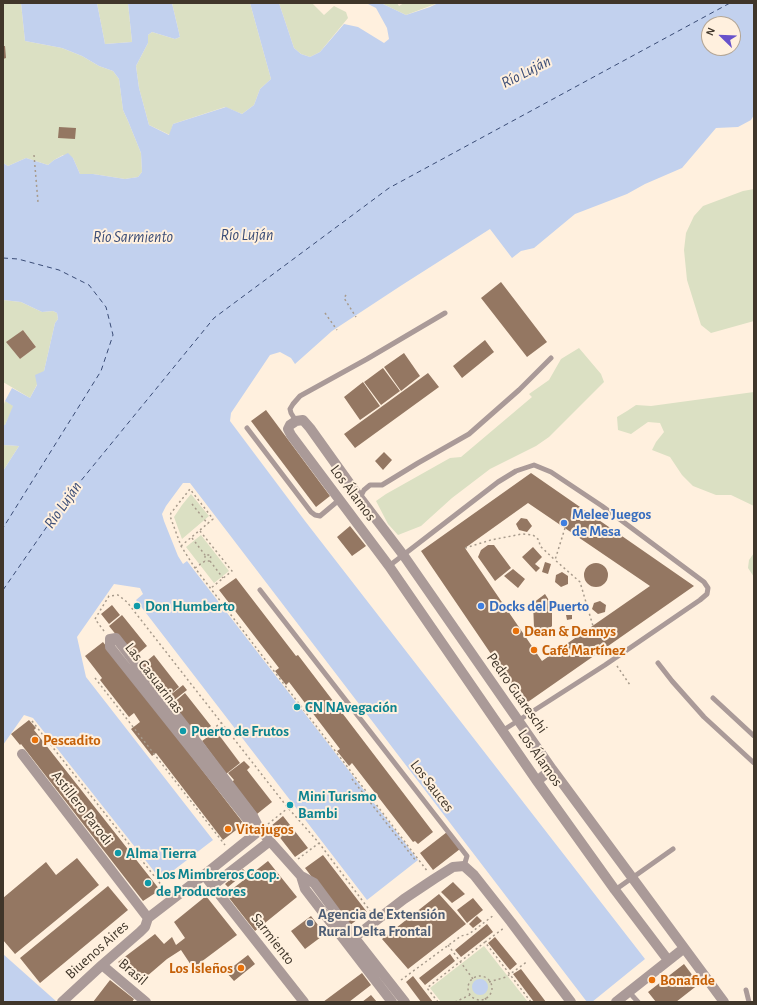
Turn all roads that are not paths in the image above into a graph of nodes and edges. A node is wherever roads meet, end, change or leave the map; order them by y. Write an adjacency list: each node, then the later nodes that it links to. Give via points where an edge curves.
1 (445, 313): 3 (lane, via 300,396 290,409)
2 (551, 358): 5 (lane, via 468,434 382,486 370,485)
3 (296, 421): 5 (street, Pedro Guareschi, via 303,420 310,428); 6 (street, Los Álamos, via 288,429 291,435)
4 (247, 428): 6 (lane, via 311,512 320,516)
5 (360, 498): 7 (street, Pedro Guareschi)
6 (339, 500): 8 (street, Los Álamos)
7 (368, 507): 8 (street); 9 (street, Pedro Guareschi)
8 (353, 519): 10 (street, Los Álamos)
9 (404, 556): 10 (lane); 14 (street, Pedro Guareschi); 14 (lane, via 498,482 516,471 534,465 551,472 602,506 704,582 708,588 707,594 700,600)
10 (389, 566): 15 (street, Los Álamos)
11 (260, 590): 24 (lane, Los Sauces, via 468,856)
12 (658, 663): 18 (lane, via 704,717)
13 (712, 698): 16 (lane)
14 (518, 721): 15 (lane); 19 (street, Pedro Guareschi)
15 (502, 730): 20 (street, Los Álamos)
16 (754, 736)
17 (22, 754): 29 (street, Astillero Parodi)
18 (754, 763)
19 (552, 769): 20 (street); 26 (street, Pedro Guareschi)
20 (537, 782): 28 (street, Los Álamos)
21 (260, 830): 21 (street, Las Casuarinas, via 253,816 116,638 110,639 110,647 247,820); 22 (street, Las Casuarinas); 25 (street, Biuenos Aires)
22 (270, 841): 27 (street); 30 (street, Las Casuarinas, via 301,876 314,883)
23 (673, 849): 26 (lane)
24 (464, 866): 30 (street, via 453,867 404,899); 41 (street, via 511,922)
25 (204, 875): 27 (street, Sarmiento); 29 (street, Biuenos Aires)
26 (633, 878): 28 (lane); 31 (street, Pedro Guareschi)
27 (212, 886): 38 (street, Sarmiento)
28 (615, 890): 32 (street, Los Álamos)
29 (148, 918): 33 (street, Biuenos Aires, via 145,927)
30 (350, 940): 39 (street, Las Casuarinas); 40 (street, Las Casuarinas)
31 (683, 949): 32 (street); 44 (street, Pedro Guareschi)
32 (668, 960): 35 (street)
33 (102, 965): 36 (street, Biuenos Aires); 37 (street, Brasil)
34 (746, 990): 45 (lane)
35 (629, 992): 42 (street); 43 (lane)
36 (62, 1002)
37 (146, 1002)
38 (304, 1002)
39 (392, 1002)
40 (406, 1002)
41 (571, 1002)
42 (616, 1002)
43 (638, 1002)
44 (724, 1002)
45 (749, 1002)

